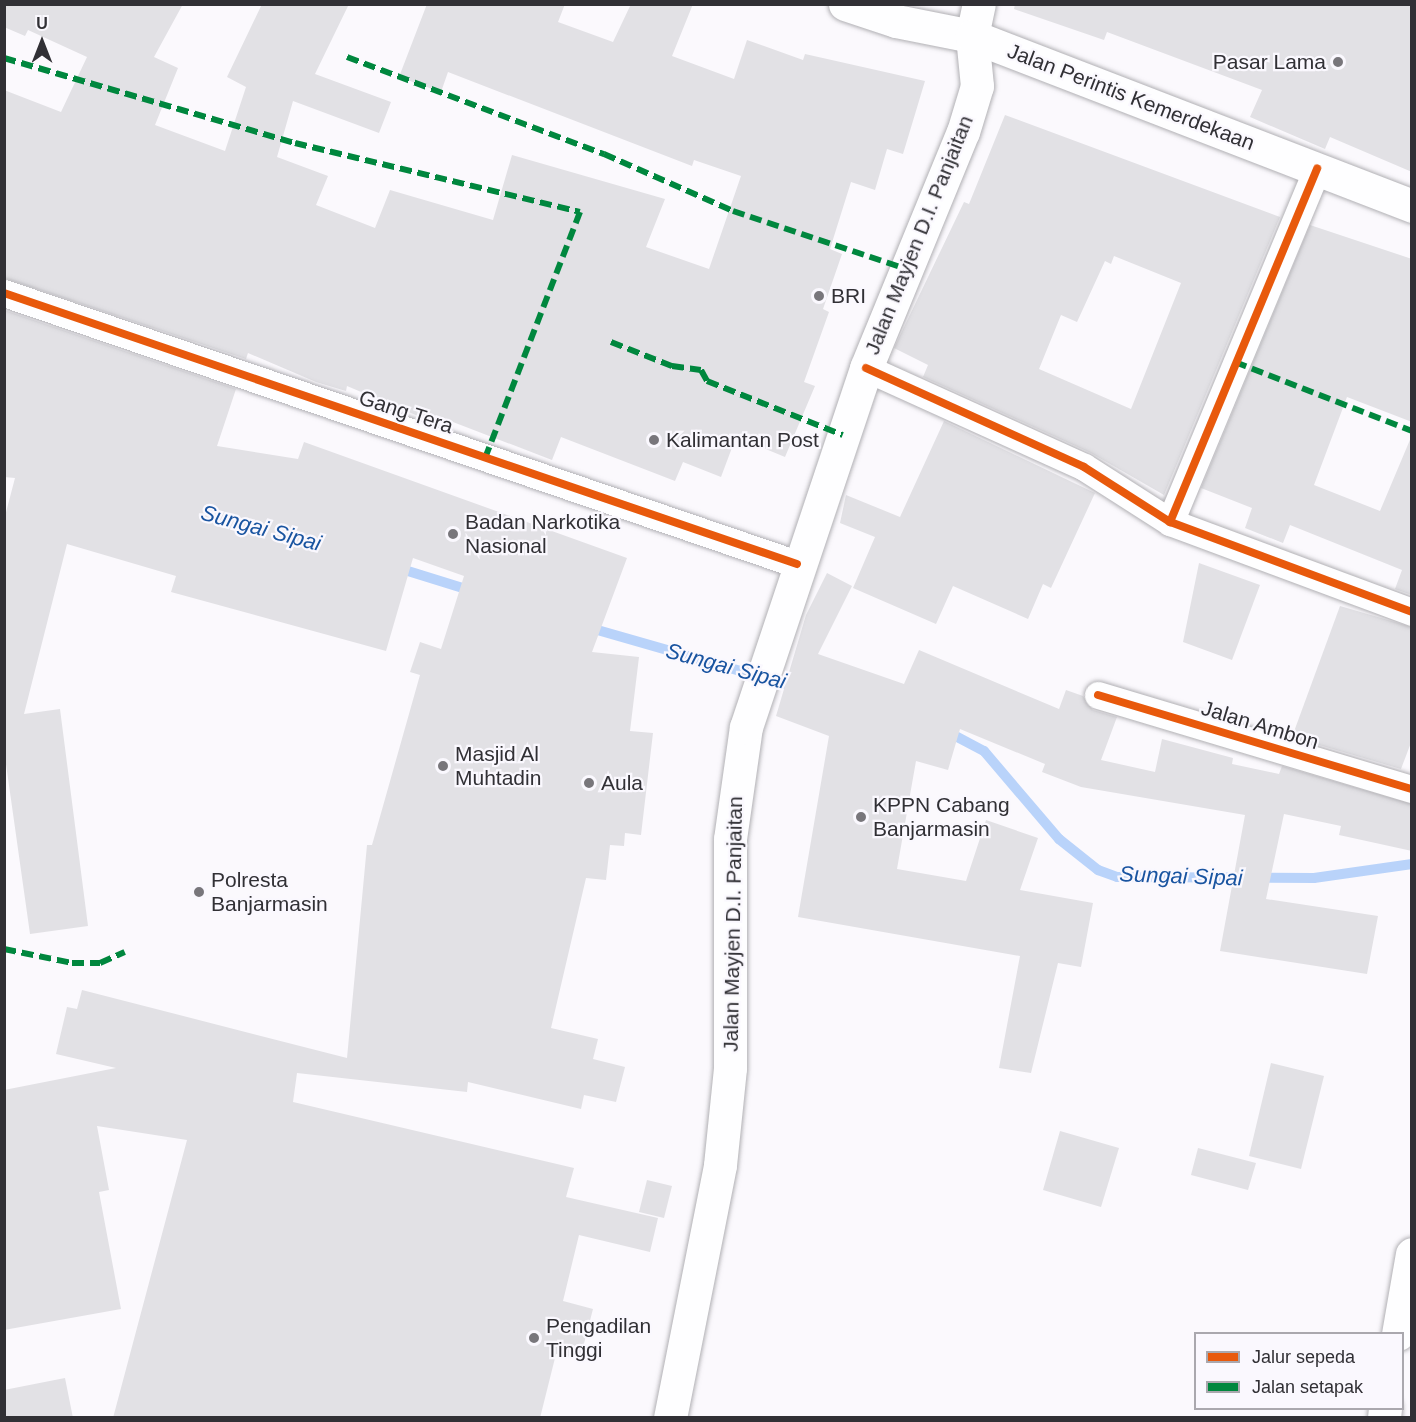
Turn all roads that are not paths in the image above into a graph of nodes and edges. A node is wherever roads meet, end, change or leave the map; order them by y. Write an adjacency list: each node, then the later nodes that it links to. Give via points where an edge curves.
1 (845, 4): 2 (main road, Jalan Perintis Kemerdekaan, via 896,21)
2 (975, 20): 3 (main road, Jalan Perintis Kemerdekaan); 6 (main road, Jalan Mayjen D.I. Panjaitan, via 977,86 963,132)
3 (1317, 168): 4 (main road, Jalan Perintis Kemerdekaan); 7 (street)
4 (1412, 206)
5 (4, 293): 8 (street, Gang Tera)
6 (866, 368): 7 (street, via 1084,467); 8 (main road, Jalan Mayjen D.I. Panjaitan)
7 (1170, 522): 9 (street)
8 (797, 564): 14 (main road, Jalan Mayjen D.I. Panjaitan, via 749,713 730,839 730,1068 720,1165)
9 (1412, 612)
10 (1098, 695): 11 (street, Jalan Ambon)
11 (1412, 789)
12 (1412, 1254): 13 (main road)
13 (1398, 1332)
14 (670, 1418)

